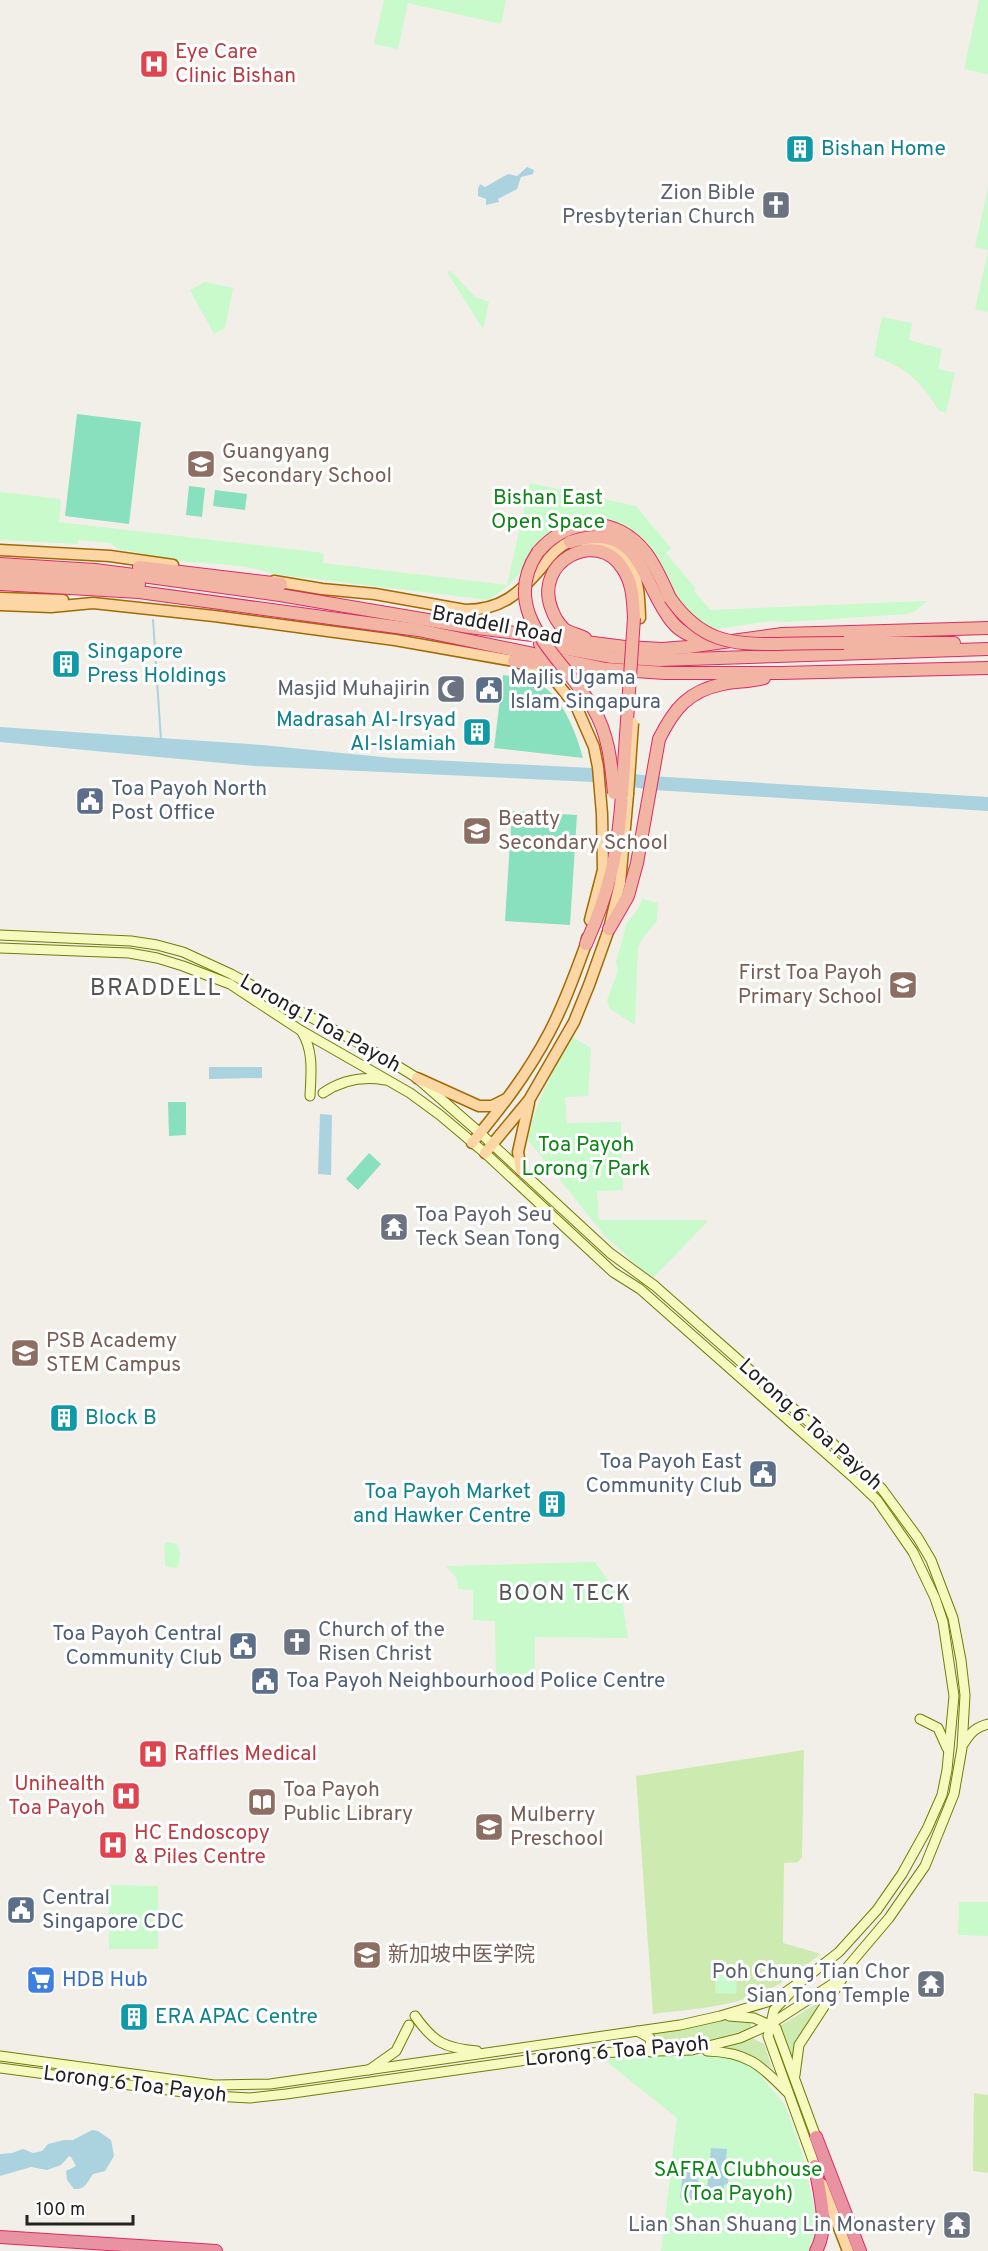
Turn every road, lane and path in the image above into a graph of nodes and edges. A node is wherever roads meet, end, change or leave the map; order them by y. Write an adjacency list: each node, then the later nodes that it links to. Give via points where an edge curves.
1 (570, 542): 8 (main road, Braddell Road, via 505,602 479,610); 13 (main road, via 606,545 627,560 638,584); 17 (highway, via 605,538 625,547 640,562 672,622 696,638)
2 (0, 550): 8 (main road, Braddell Road, via 110,556)
3 (0, 559): 5 (highway)
4 (0, 564): 5 (highway, Braddell Road)
5 (95, 567): 8 (highway); 10 (highway, Braddell Road)
6 (0, 574): 10 (highway, via 139,584 281,601)
7 (0, 584): 23 (highway, Braddell Road, via 139,592 418,630)
8 (281, 584)
9 (0, 598): 11 (main road)
10 (296, 598): 14 (highway, Braddell Road)
11 (93, 603): 12 (main road, Braddell Road, via 51,607); 21 (main road, Braddell Road, via 313,628)
12 (0, 605)
13 (637, 618): 19 (highway, via 629,581 612,558 585,551 559,563 547,596 553,614 565,629); 25 (highway, bridge)
14 (468, 627): 19 (highway, Braddell Road); 20 (highway, Braddell Road, via 612,657 659,660)
15 (988, 628): 16 (highway, via 875,630)
16 (846, 637): 17 (highway, Braddell Road, via 782,634); 18 (highway); 25 (highway, bridge, via 725,642 691,622 670,598 647,553 632,538 602,525 581,525 562,531 538,552 526,572 526,611 538,633 584,692 604,728)
17 (723, 643): 19 (highway, Braddell Road, via 662,649)
18 (988, 643)
19 (604, 644)
20 (988, 649)
21 (514, 661): 23 (highway); 28 (main road, Braddell Road, via 554,679 583,720 594,747 601,788 603,870)
22 (988, 668): 24 (highway, Braddell Road)
23 (606, 669): 24 (highway, Braddell Road)
24 (780, 673): 26 (highway, via 703,690 675,710 659,739 637,863 627,896)
25 (622, 794): 26 (main road, via 623,862); 28 (highway, via 613,867)
26 (609, 929): 36 (main road, via 574,1022)
27 (0, 935): 31 (main road, Lorong 1 Toa Payoh, via 131,941 183,952 231,974)
28 (586, 944): 35 (main road, via 553,1025)
29 (0, 948): 30 (main road, Lorong 1 Toa Payoh, via 129,953 157,958 230,984)
30 (300, 1030): 32 (main road, Lorong 1 Toa Payoh); 34 (main road, via 311,1056)
31 (417, 1078): 35 (main road, via 479,1106 492,1106); 37 (main road, Lorong 1 Toa Payoh)
32 (391, 1082): 33 (main road, via 352,1079); 38 (main road, Lorong 1 Toa Payoh, via 425,1103)
33 (323, 1093)
34 (310, 1096)
35 (509, 1098): 37 (main road)
36 (530, 1100): 39 (main road); 41 (main road, via 518,1152)
37 (480, 1133): 38 (main road); 39 (main road, Lorong 6 Toa Payoh)
38 (472, 1143): 40 (main road, Lorong 6 Toa Payoh)
39 (493, 1144): 40 (main road); 41 (main road, Lorong 6 Toa Payoh)
40 (485, 1153): 43 (main road, Lorong 6 Toa Payoh)
41 (521, 1170): 42 (main road, Lorong 6 Toa Payoh)
42 (610, 1253): 43 (main road, via 616,1263); 46 (main road, Lorong 6 Toa Payoh, via 654,1286 863,1470 910,1526 931,1560 953,1618 965,1695)
43 (613, 1272): 47 (main road, Lorong 6 Toa Payoh, via 640,1289 780,1411 877,1500 894,1521 920,1564 943,1622 954,1696)
44 (920, 1719): 47 (main road, via 938,1728)
45 (988, 1724): 46 (main road, via 970,1733)
46 (962, 1748): 48 (main road, Lorong 6 Toa Payoh, via 954,1794 925,1866)
47 (948, 1750): 49 (main road, Lorong 6 Toa Payoh, via 942,1795 902,1874 859,1931)
48 (850, 1967): 53 (main road, Lorong 6 Toa Payoh, via 824,1990); 61 (main road, via 799,2046)
49 (807, 1977): 51 (main road, Lorong 6 Toa Payoh, via 767,2002); 53 (main road, via 774,2010)
50 (415, 2016): 56 (main road, via 444,2046)
51 (720, 2016): 53 (main road, via 754,2018); 54 (main road, Lorong 6 Toa Payoh)
52 (409, 2025): 60 (main road, via 396,2051)
53 (769, 2025): 55 (main road, Lorong 6 Toa Payoh, via 740,2038); 61 (main road, via 778,2032); 62 (main road, via 770,2044)
54 (637, 2031): 56 (main road, Lorong 6 Toa Payoh); 57 (main road, via 650,2038)
55 (692, 2050): 57 (main road, Lorong 6 Toa Payoh); 62 (main road, via 730,2052 752,2060)
56 (493, 2052): 60 (main road, Lorong 6 Toa Payoh)
57 (651, 2052): 59 (main road, Lorong 6 Toa Payoh, via 586,2053 510,2061 250,2097 163,2090)
58 (0, 2056): 60 (main road, Lorong 6 Toa Payoh, via 224,2085 270,2084)
59 (0, 2067)
60 (367, 2071)
61 (794, 2078): 63 (main road)
62 (790, 2096): 64 (main road)
63 (816, 2137): 69 (highway)
64 (815, 2166): 67 (highway, via 823,2221); 68 (main road)
65 (0, 2237): 66 (highway)
66 (216, 2251)
67 (816, 2251)
68 (849, 2251)
69 (860, 2251)

